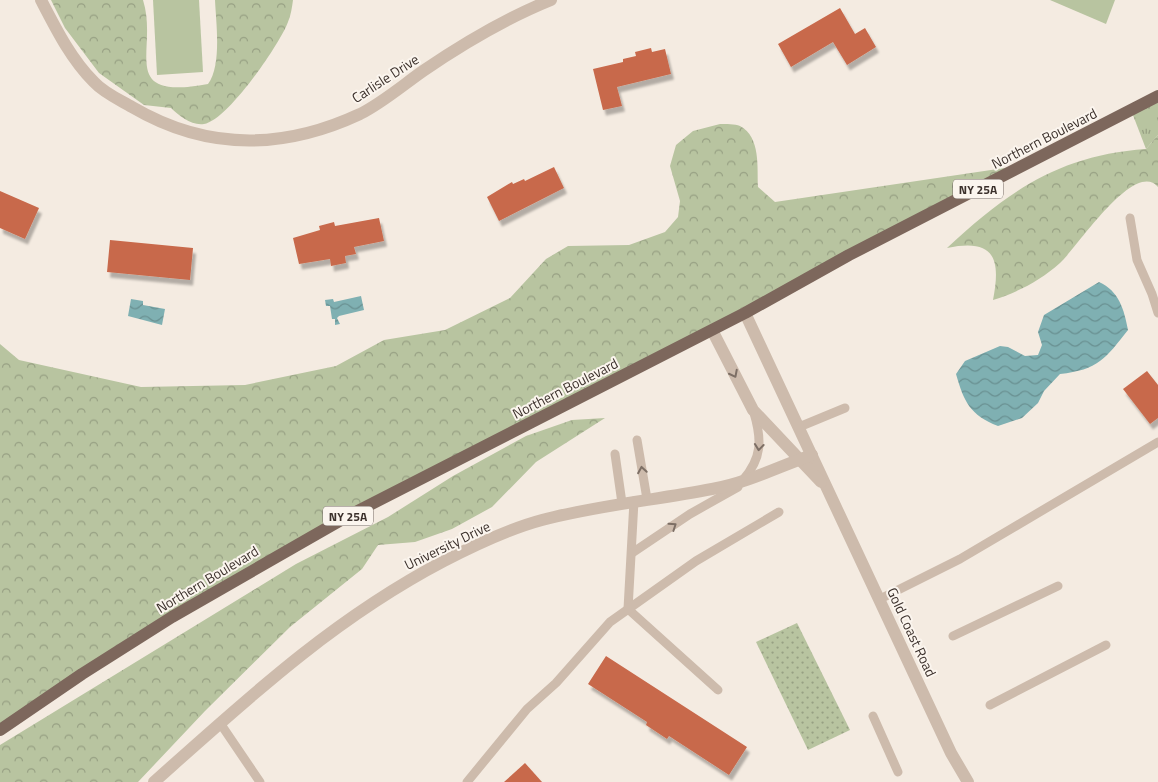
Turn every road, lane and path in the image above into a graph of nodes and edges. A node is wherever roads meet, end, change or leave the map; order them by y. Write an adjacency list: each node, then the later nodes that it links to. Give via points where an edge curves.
1 (41, 0): 2 (street, Carlisle Drive, via 60,38 95,83 123,102 150,118 189,132 222,140 264,141 317,132 362,113 473,37)
2 (551, 0)
3 (1158, 96): 5 (main road, Northern Boulevard / NY 25A)
4 (1130, 218): 6 (lane, via 1137,260)
5 (745, 313): 7 (main road, Northern Boulevard / NY 25A); 10 (street, Gold Coast Road)
6 (1158, 313)
7 (712, 330): 9 (street, Gold Coast Road, one-way to 9); 29 (main road, Northern Boulevard / NY 25A, via 264,562 82,674)
8 (845, 408): 10 (lane)
9 (753, 410): 14 (street, Gold Coast Road); 16 (lane, one-way to 16, via 760,447 756,461)
10 (800, 427): 14 (street, Gold Coast Road)
11 (637, 440): 17 (lane, one-way to 11)
12 (1158, 442): 21 (lane, via 960,559)
13 (615, 454): 17 (lane)
14 (806, 457): 15 (street, University Drive); 21 (street, Gold Coast Road, via 832,493)
15 (758, 475): 16 (street, University Drive); 19 (lane, one-way to 15, via 690,514)
16 (743, 480): 17 (street, University Drive, via 714,489)
17 (634, 501): 19 (lane); 28 (street, University Drive, via 541,520 481,542 408,580 341,624)
18 (779, 512): 22 (lane, via 696,560)
19 (632, 553): 22 (lane)
20 (1058, 586): 23 (lane)
21 (880, 599): 34 (street, Gold Coast Road)
22 (628, 610): 25 (lane); 33 (lane, via 610,622 556,683 527,709)
23 (953, 636)
24 (1106, 645): 26 (lane)
25 (718, 690)
26 (990, 705)
27 (873, 716): 30 (lane)
28 (220, 723): 31 (street, University Drive); 32 (lane)
29 (0, 730)
30 (898, 772)
31 (154, 782)
32 (260, 782)
33 (467, 782)
34 (968, 782)

